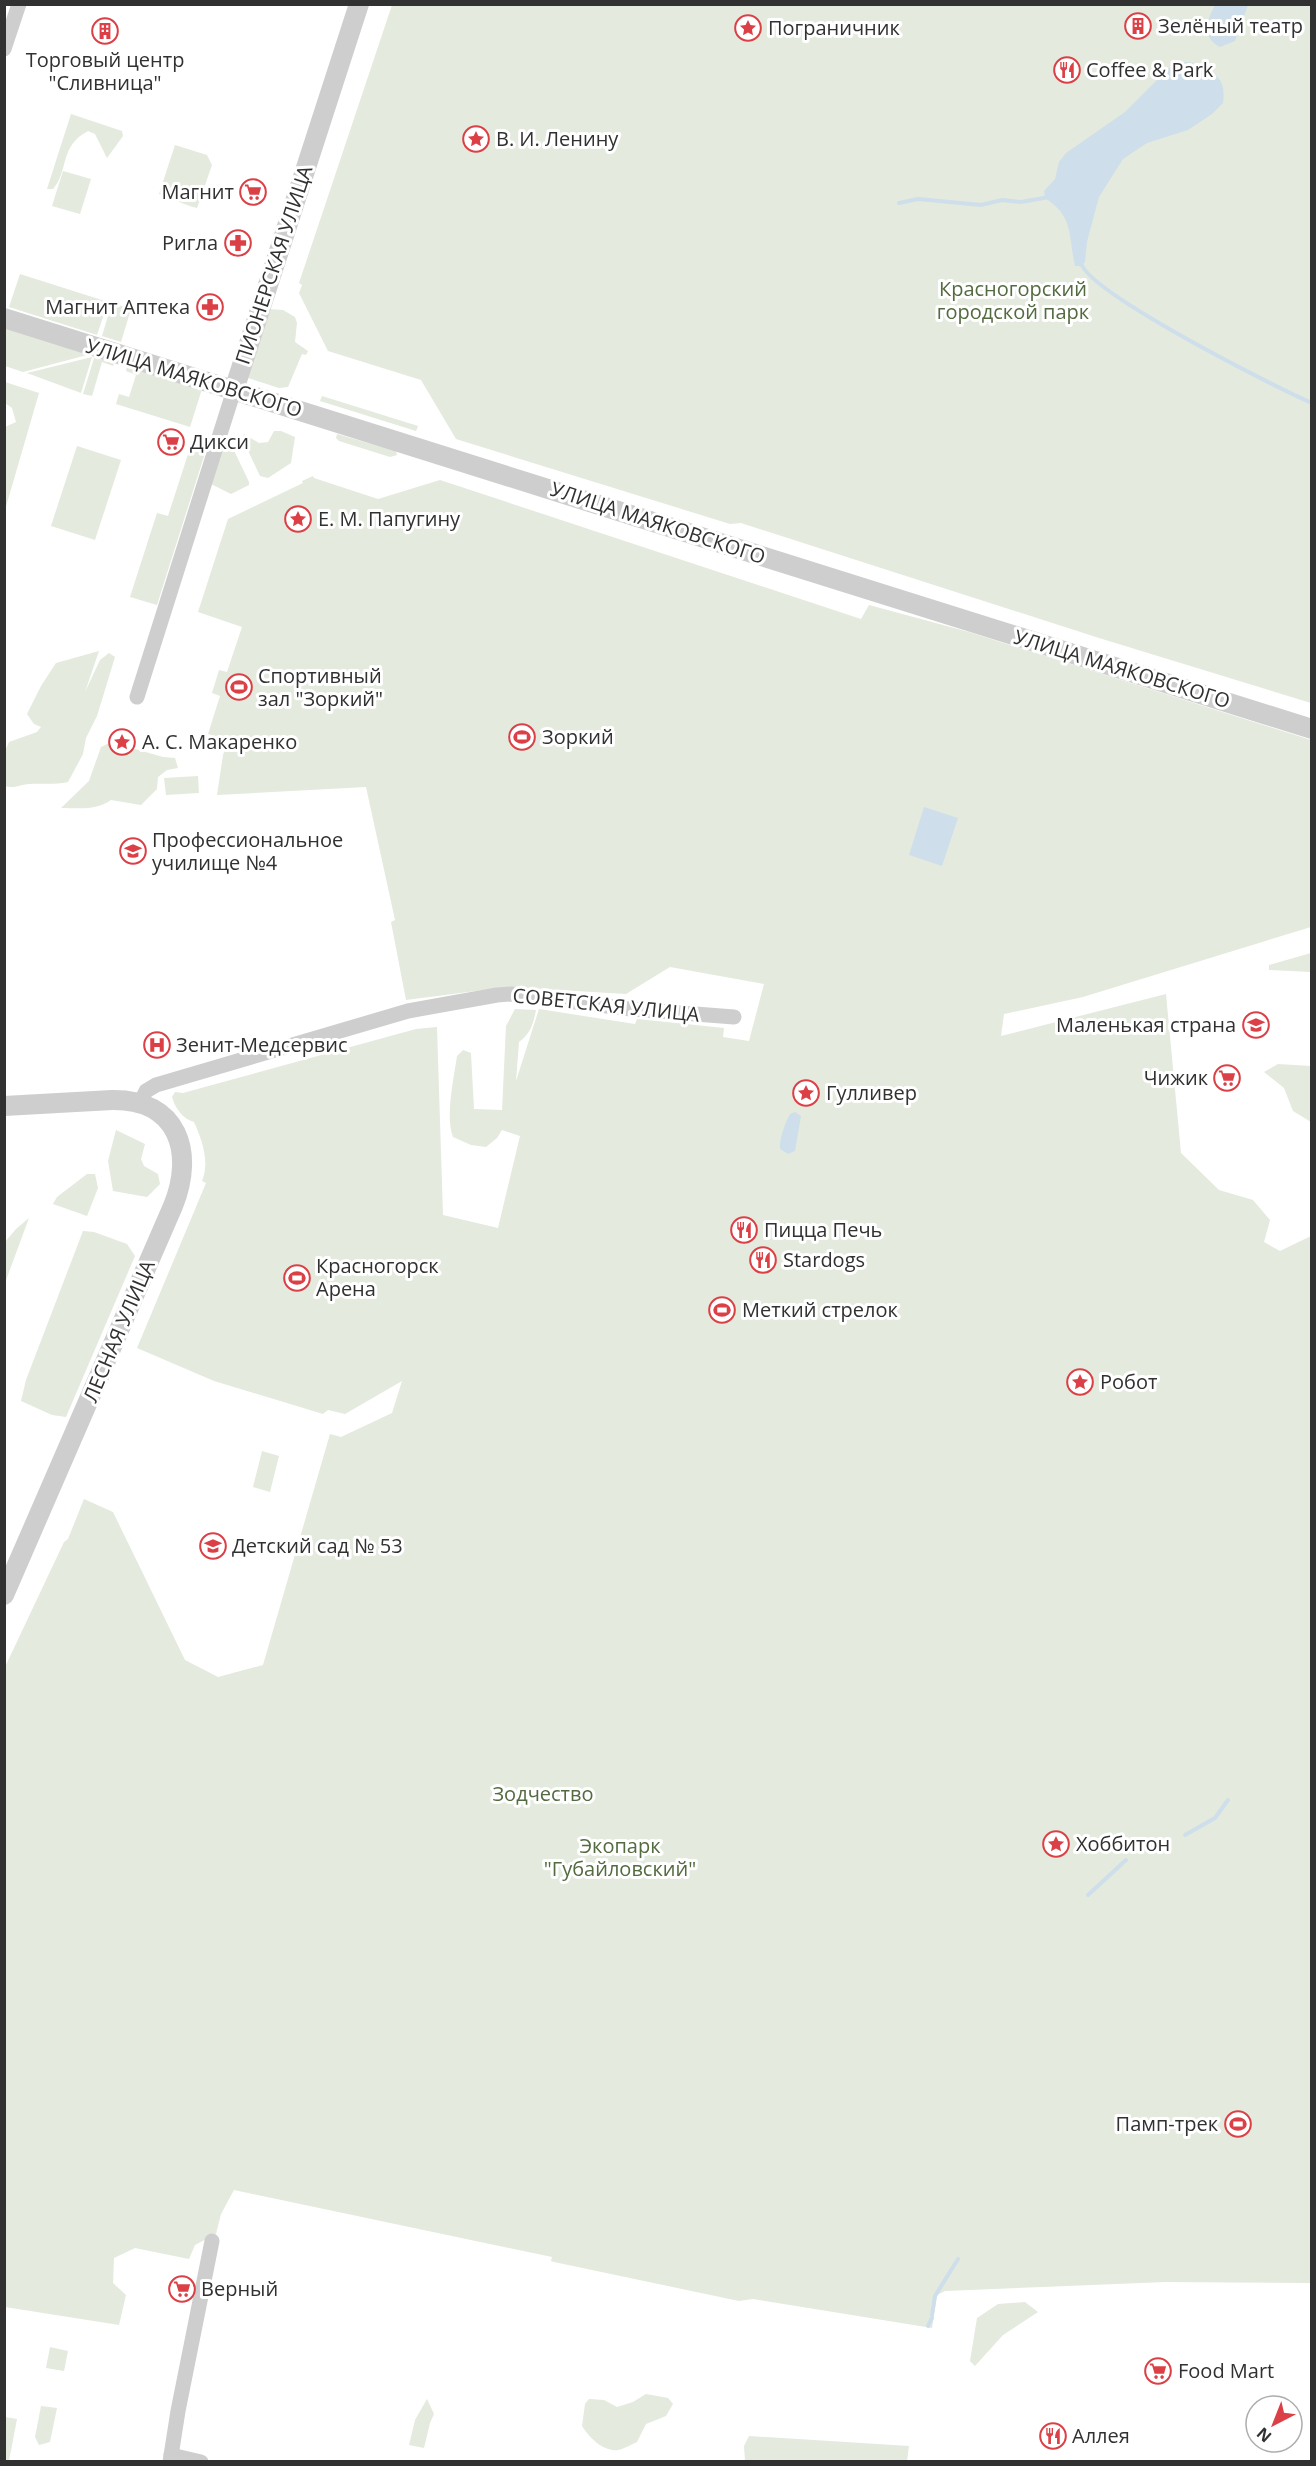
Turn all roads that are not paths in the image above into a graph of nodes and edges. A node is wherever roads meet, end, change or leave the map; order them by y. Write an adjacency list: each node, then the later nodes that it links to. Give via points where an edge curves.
1 (19, 4): 3 (street)
2 (359, 4): 5 (street, ПИОНЕРСКАЯ УЛИЦА)
3 (4, 49)
4 (4, 318): 5 (street, УЛИЦА МАЯКОВСКОГО)
5 (234, 390): 6 (street, ПИОНЕРСКАЯ УЛИЦА); 7 (street, УЛИЦА МАЯКОВСКОГО)
6 (136, 697)
7 (1311, 729)
8 (734, 1017): 9 (street, СОВЕТСКАЯ УЛИЦА, via 511,994 479,997 408,1011 156,1085 146,1091)
9 (140, 1103): 10 (street, ЛЕСНАЯ УЛИЦА, via 112,1100); 11 (street, ЛЕСНАЯ УЛИЦА, via 158,1112 177,1135 183,1156 182,1179)
10 (4, 1106)
11 (4, 1595)
12 (212, 2241): 13 (street)
13 (171, 2458): 14 (street)
14 (201, 2462)

